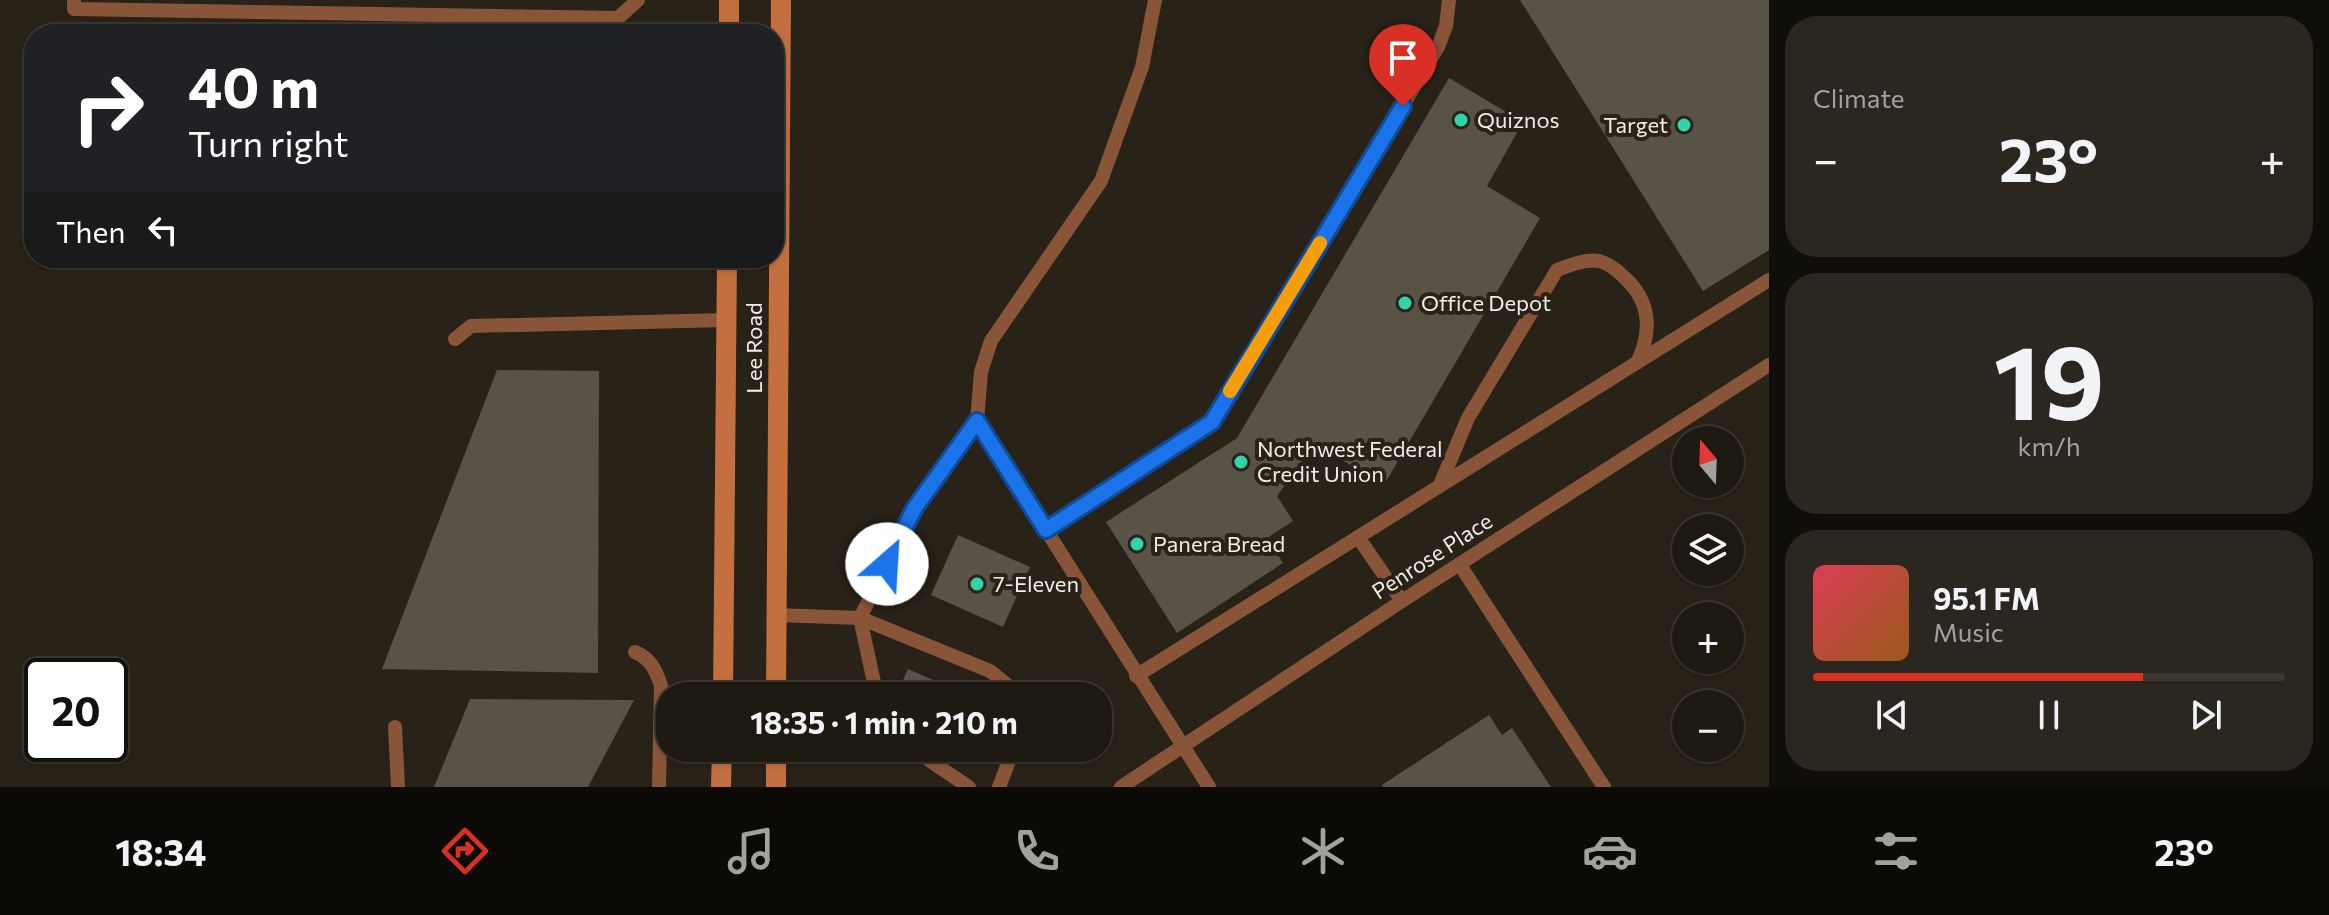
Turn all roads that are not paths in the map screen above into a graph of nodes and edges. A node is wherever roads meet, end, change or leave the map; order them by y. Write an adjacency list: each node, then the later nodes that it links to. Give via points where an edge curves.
1 (74, 0): 2 (lane, via 74,9 618,18)
2 (638, 0)
3 (729, 0): 7 (street)
4 (781, 0): 8 (street, Lee Road)
5 (1155, 0): 16 (lane, via 1142,67 1101,181 991,341 981,372)
6 (1449, 0): 18 (lane, via 1438,47 1212,422)
7 (729, 24)
8 (781, 24)
9 (727, 268): 12 (street, Lee Road)
10 (779, 268): 22 (street, Lee Road)
11 (1769, 280): 14 (lane)
12 (726, 320): 13 (lane, via 471,326); 26 (street, Lee Road)
13 (455, 339)
14 (1637, 363): 17 (lane); 17 (lane, via 1644,348 1646,309 1631,283 1601,261 1557,270 1468,418)
15 (1769, 365): 20 (lane, Penrose Place)
16 (977, 421): 18 (lane); 23 (lane, via 914,509)
17 (1440, 486): 19 (lane)
18 (1046, 530): 25 (lane)
19 (1358, 537): 21 (lane); 25 (lane)
20 (1460, 565): 21 (lane, Penrose Place); 44 (lane)
21 (1402, 601): 31 (lane, Penrose Place)
22 (776, 615): 23 (lane); 27 (street, Lee Road)
23 (860, 618): 28 (lane); 29 (lane, via 990,671)
24 (635, 652): 37 (lane, via 646,657 661,685)
25 (1136, 676): 31 (lane)
26 (723, 682)
27 (776, 682)
28 (874, 682)
29 (1004, 682)
30 (395, 727): 36 (lane)
31 (1183, 745): 42 (lane, Penrose Place); 43 (lane)
32 (722, 762): 38 (street)
33 (776, 762): 39 (street)
34 (932, 762): 40 (lane)
35 (1009, 762): 41 (lane)
36 (398, 787)
37 (659, 787)
38 (721, 787)
39 (776, 787)
40 (969, 787)
41 (999, 787)
42 (1121, 787)
43 (1209, 787)
44 (1604, 787)

